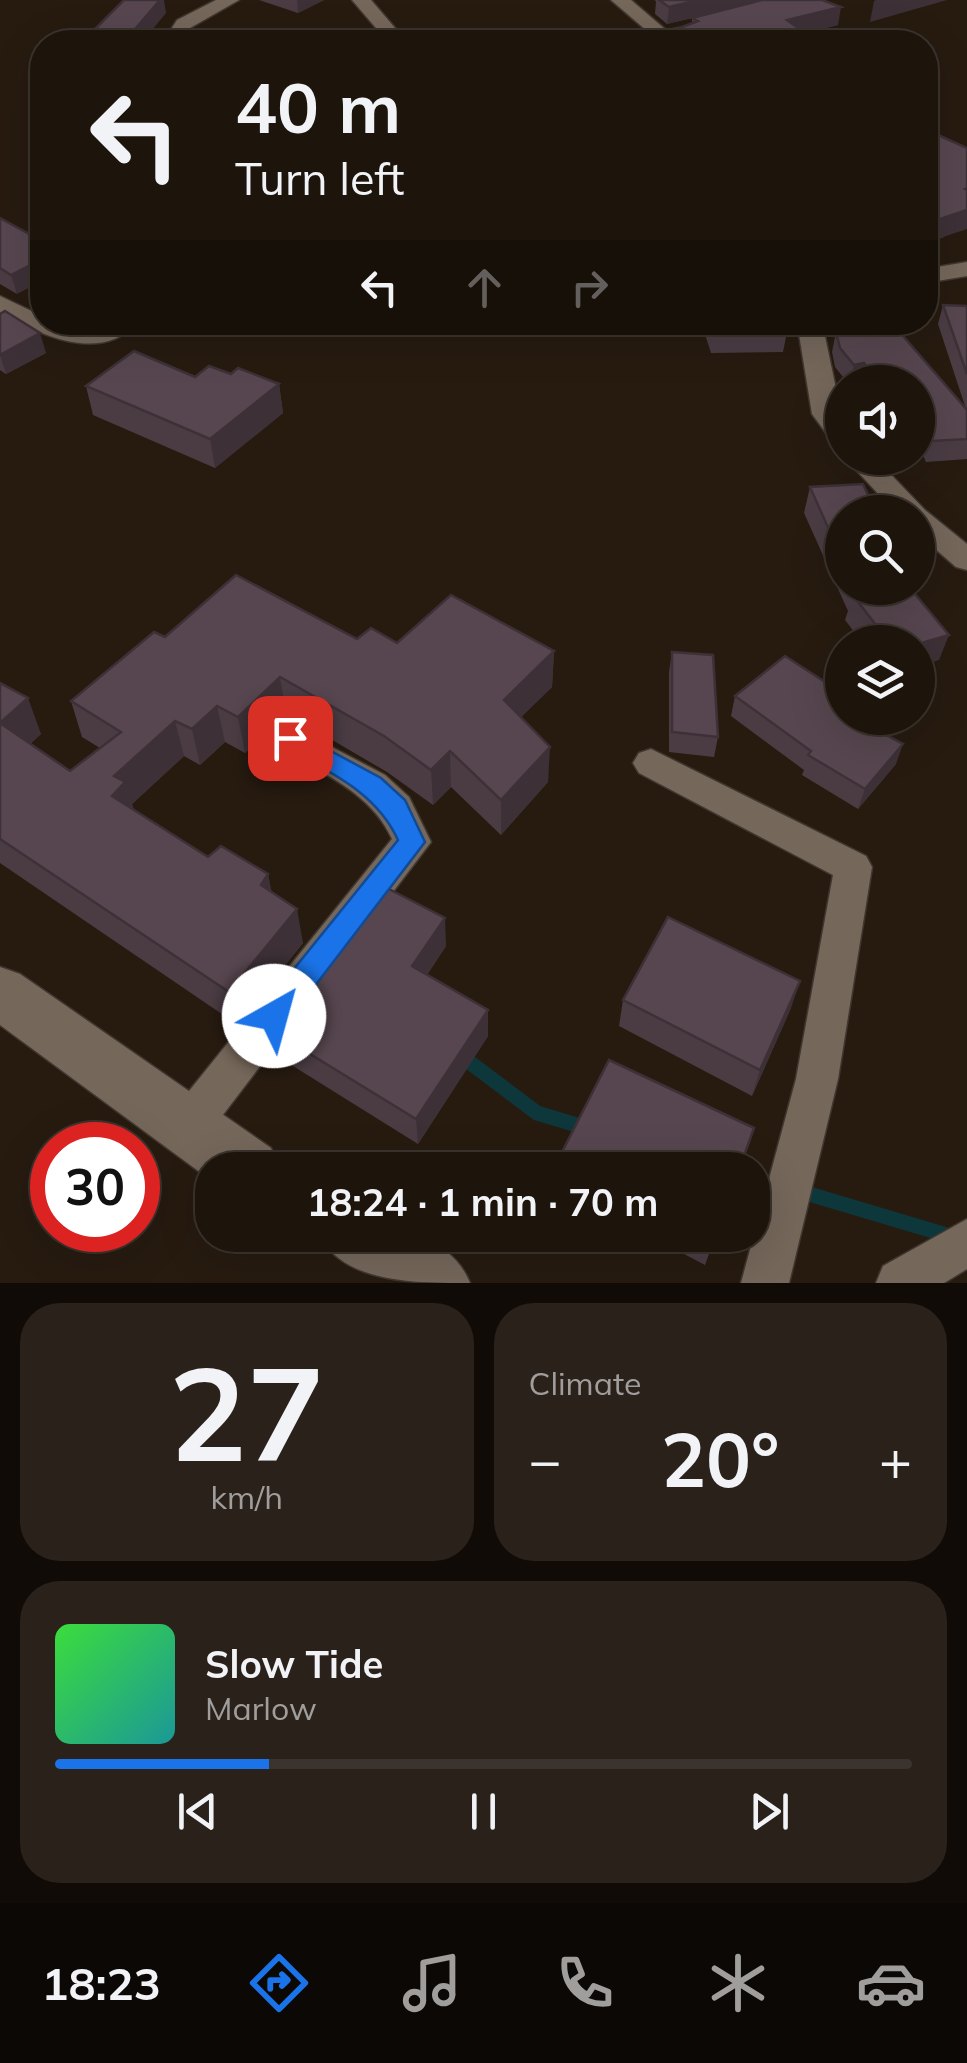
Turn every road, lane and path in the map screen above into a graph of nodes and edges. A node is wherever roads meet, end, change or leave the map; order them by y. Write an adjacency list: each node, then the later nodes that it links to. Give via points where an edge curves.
1 (230, 0): 4 (street)
2 (361, 0): 5 (street)
3 (620, 0): 6 (street)
4 (179, 30)
5 (387, 30)
6 (662, 30)
7 (967, 269): 8 (street)
8 (938, 274)
9 (0, 303): 10 (street)
10 (30, 318)
11 (65, 335): 12 (street)
12 (102, 335)
13 (811, 335): 14 (street)
14 (825, 409)
15 (876, 475): 16 (street)
16 (895, 495)
17 (935, 533): 18 (street)
18 (967, 560)
19 (290, 738): 22 (street, via 372,785 396,807 412,842)
20 (650, 763): 27 (street, via 854,867 817,1079)
21 (0, 992): 22 (main road)
22 (188, 1126): 23 (main road)
23 (224, 1152)
24 (967, 1242): 28 (street)
25 (382, 1252): 26 (main road)
26 (438, 1283)
27 (766, 1283)
28 (900, 1283)

